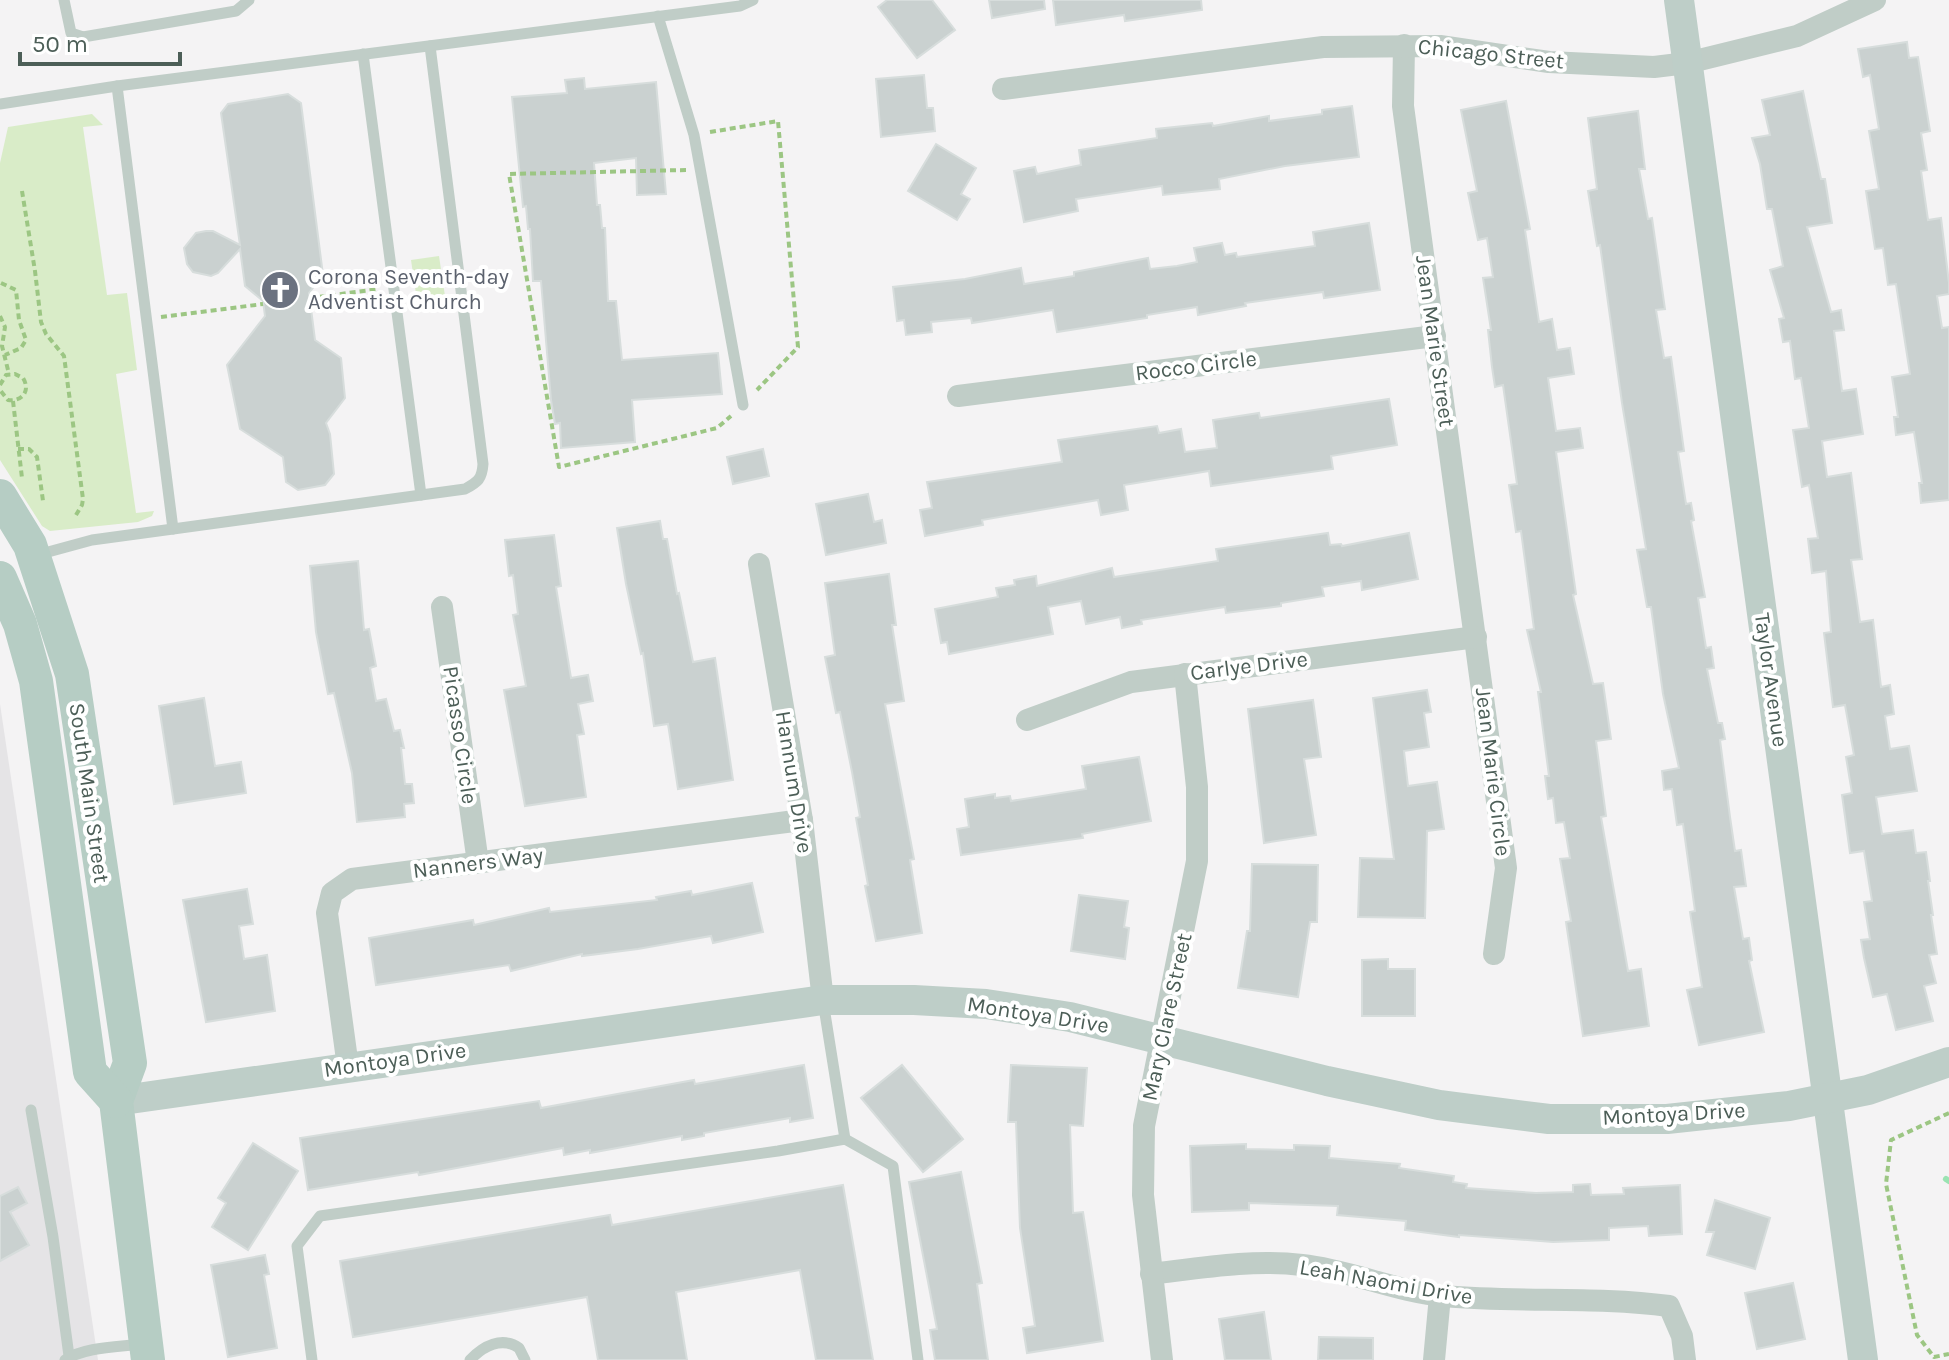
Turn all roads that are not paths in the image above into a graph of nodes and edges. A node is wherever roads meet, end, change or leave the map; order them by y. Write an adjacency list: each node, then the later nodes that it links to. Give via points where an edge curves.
1 (64, 0): 2 (lane, via 71,33 83,37 236,11)
2 (249, 0)
3 (753, 0): 6 (lane)
4 (1679, 0): 10 (street, Taylor Avenue)
5 (1875, 0): 10 (street, Chicago Street, via 1797,36)
6 (658, 16): 8 (lane); 16 (lane, via 694,135)
7 (1404, 45): 10 (street, Chicago Street, via 1549,62 1654,67); 12 (street, Chicago Street, via 1323,47); 14 (street, Jean Marie Street, via 1403,106)
8 (430, 46): 9 (lane); 18 (lane, via 483,464 478,482 465,489)
9 (363, 54): 11 (lane); 18 (lane)
10 (1687, 63): 34 (street, Taylor Avenue)
11 (117, 86): 13 (lane); 19 (lane)
12 (1003, 89)
13 (0, 104)
14 (1435, 336): 15 (street, Rocco Circle); 24 (street, Jean Marie Street)
15 (958, 396)
16 (743, 405)
17 (11, 488): 20 (main road, South Main Street)
18 (421, 495): 19 (lane)
19 (173, 529): 20 (lane, via 92,540)
20 (34, 556): 35 (main road, South Main Street, via 72,674 130,1063)
21 (759, 564): 27 (street, Hannum Drive)
22 (0, 578): 35 (main road, South Main Street, via 36,681 90,1072)
23 (442, 607): 28 (street, Picasso Circle)
24 (1476, 637): 25 (street, Carlye Drive); 29 (street, Jean Marie Circle, via 1506,868)
25 (1185, 674): 26 (street, Carlye Drive, via 1131,682); 31 (street, Mary Clare Street, via 1197,787 1197,861)
26 (1027, 720)
27 (802, 820): 28 (street, Nanners Way); 30 (street, Hannum Drive)
28 (478, 863): 33 (street, Nanners Way, via 352,879 332,893 327,913)
29 (1494, 954)
30 (823, 1000): 31 (street, Montoya Drive, via 986,1004); 33 (street, Montoya Drive); 37 (lane)
31 (1161, 1039): 34 (street, Montoya Drive, via 1439,1105 1549,1119 1667,1119); 38 (street, Mary Clare Street, via 1144,1126 1143,1195)
32 (1949, 1062): 34 (street, Montoya Drive)
33 (348, 1067): 35 (street, Montoya Drive)
34 (1828, 1100): 49 (street, Taylor Avenue)
35 (116, 1101): 40 (main road, South Main Street)
36 (31, 1110): 41 (lane)
37 (845, 1139): 42 (lane, via 320,1216 297,1246); 45 (lane, via 893,1166)
38 (1151, 1274): 39 (street, Leah Naomi Drive, via 1242,1263 1302,1265); 46 (street, Mary Clare Street)
39 (1440, 1296): 47 (street); 48 (street, Leah Naomi Drive, via 1669,1306)
40 (146, 1352): 41 (lane)
41 (67, 1358)
42 (312, 1360)
43 (470, 1360): 44 (lane, via 501,1342 519,1348)
44 (525, 1360)
45 (918, 1360)
46 (1162, 1360)
47 (1434, 1360)
48 (1685, 1360)
49 (1863, 1360)

